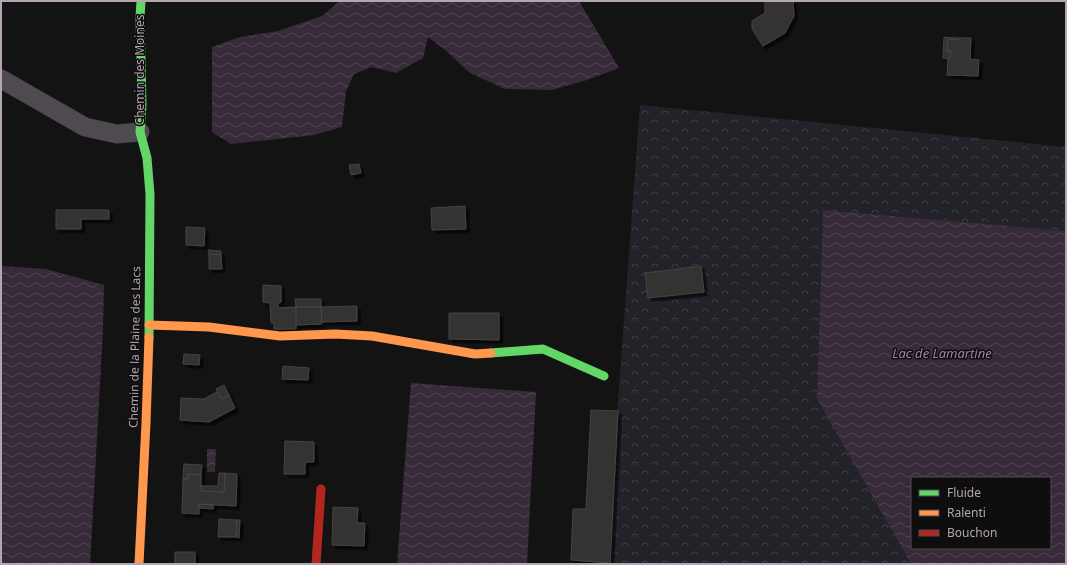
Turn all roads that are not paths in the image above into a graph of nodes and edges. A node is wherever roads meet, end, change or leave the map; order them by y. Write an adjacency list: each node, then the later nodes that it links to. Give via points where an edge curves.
1 (142, 1): 3 (street, Chemin des Moines)
2 (1, 79): 3 (street, Chemin des Moines, via 84,127 117,134)
3 (140, 132): 4 (street, Chemin de la Plaine des Lacs, via 147,158 150,194)
4 (149, 325): 5 (street, via 209,327 280,336 372,336 475,354 543,349); 7 (street, Chemin de la Plaine des Lacs)
5 (604, 376)
6 (321, 489): 8 (street)
7 (139, 564)
8 (316, 564)

